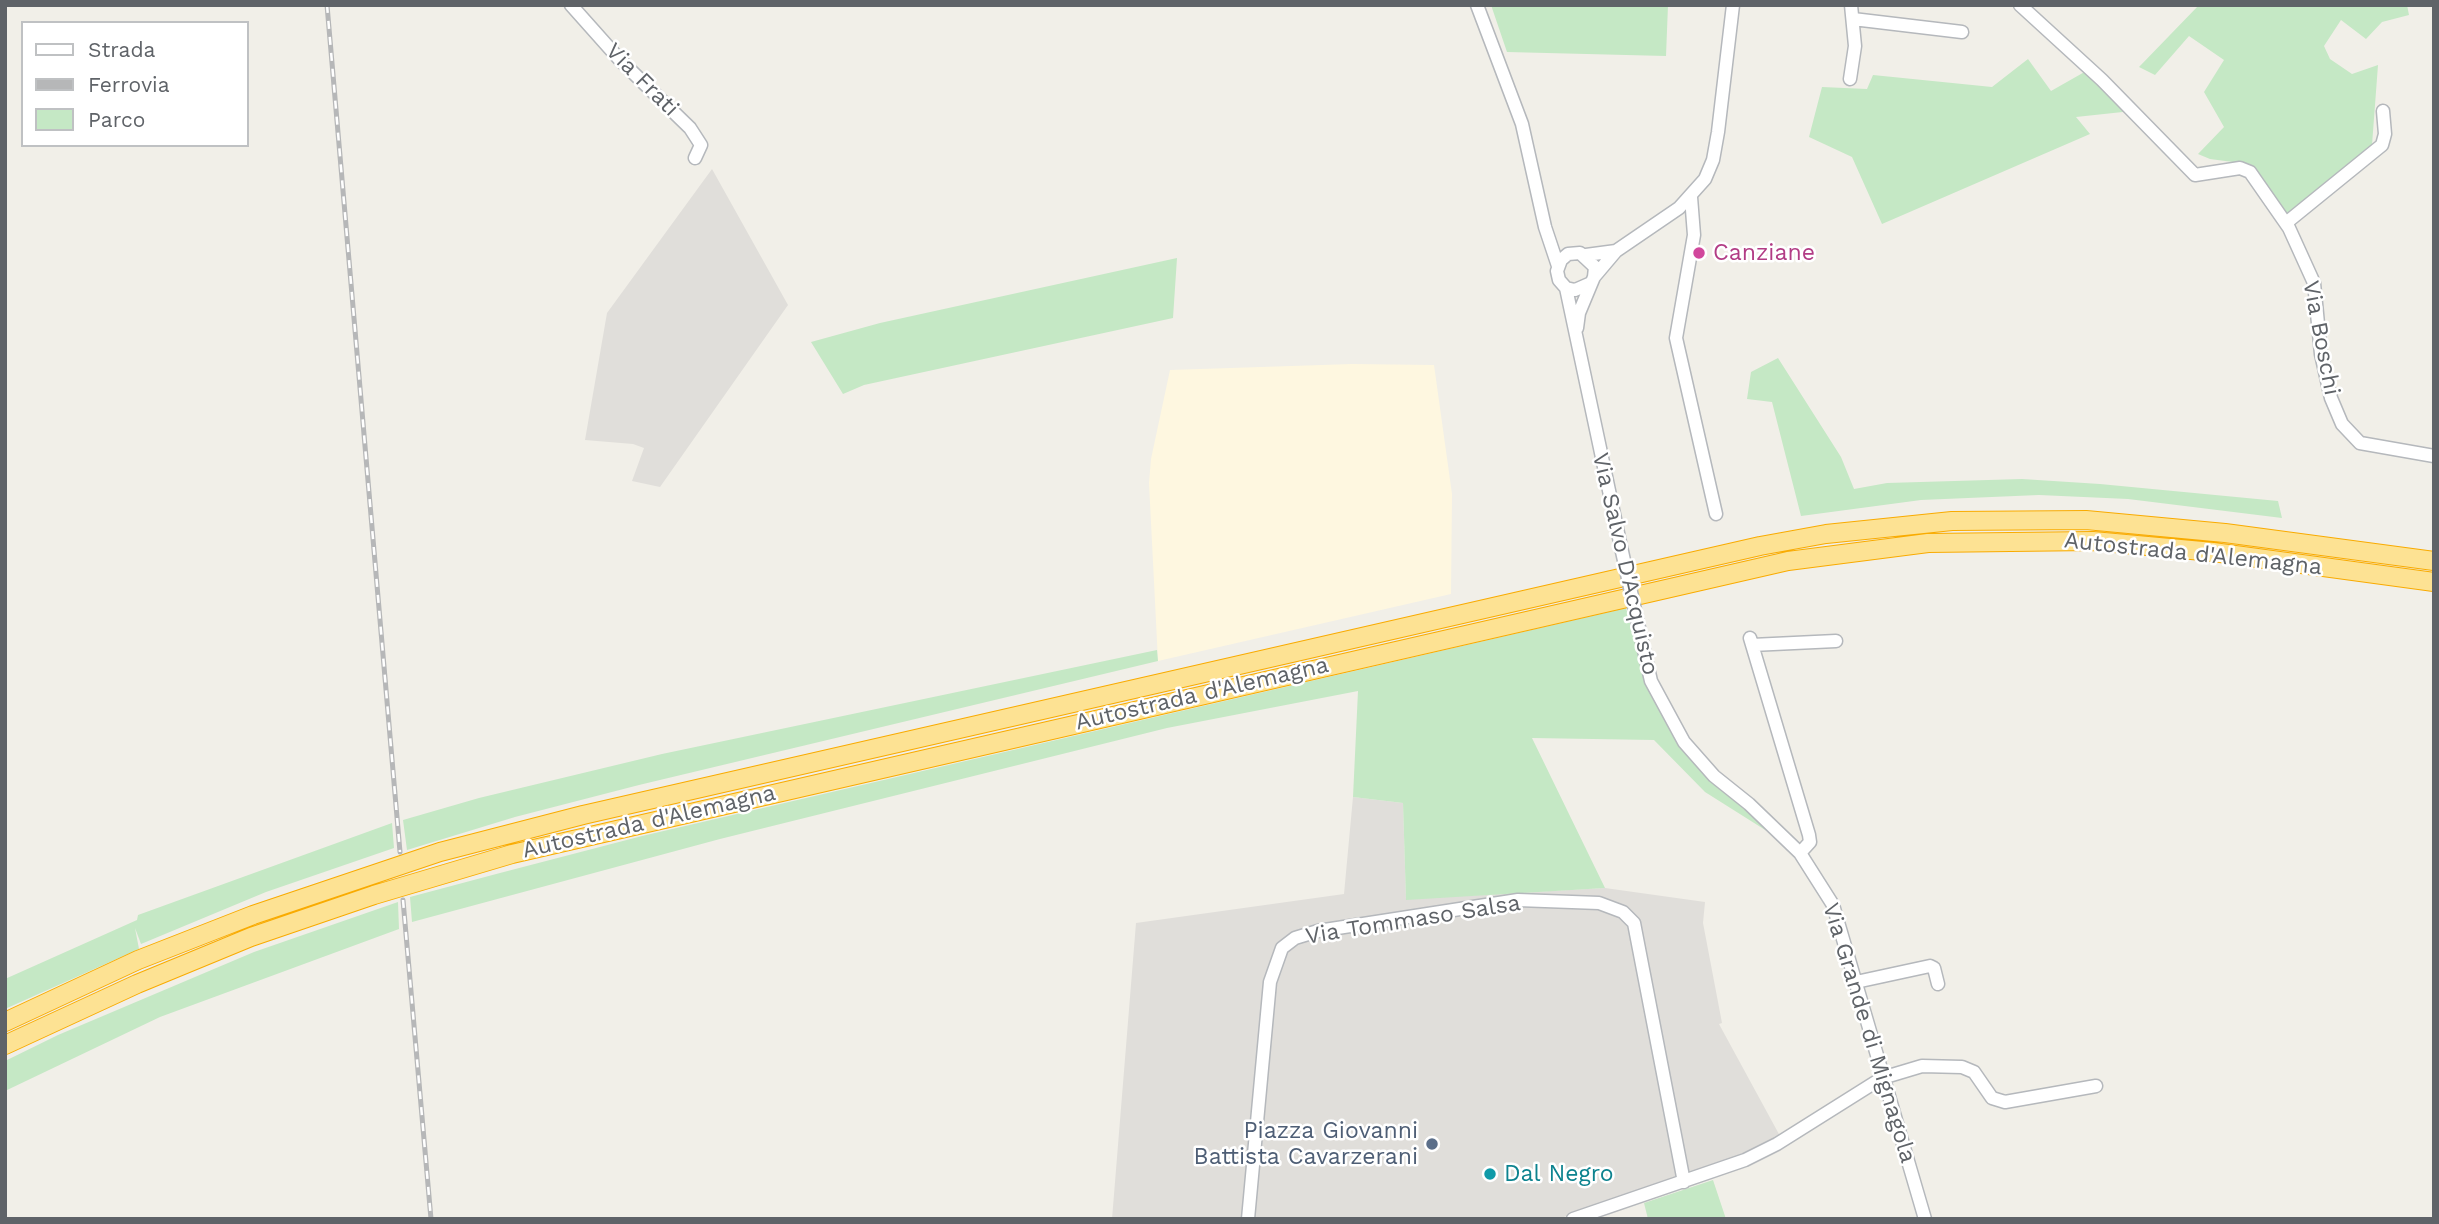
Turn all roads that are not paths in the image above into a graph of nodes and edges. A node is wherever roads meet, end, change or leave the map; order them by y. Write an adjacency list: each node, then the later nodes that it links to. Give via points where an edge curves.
1 (570, 5): 10 (street, Via Frati, via 690,128 701,145)
2 (1477, 5): 13 (street, Via Salvo D'Acquisto, via 1522,124)
3 (1733, 5): 11 (street, via 1713,160)
4 (1851, 5): 6 (street)
5 (2020, 5): 12 (street, Via Boschi, via 2195,175 2239,168 2250,172)
6 (1853, 19): 7 (street); 8 (street)
7 (1962, 32)
8 (1850, 79)
9 (2383, 111): 12 (street, via 2382,145)
10 (695, 158)
11 (1691, 197): 14 (street); 21 (street, via 1694,234 1676,338)
12 (2286, 223): 20 (street, Via Boschi, via 2314,282 2321,354 2342,424 2360,443)
13 (1545, 227): 15 (street, via 1558,244); 16 (street, Via Salvo D'Acquisto)
14 (1616, 251): 15 (street); 17 (street, Via Salvo D'Acquisto)
15 (1581, 254): 16 (street, via 1568,254); 17 (street, via 1595,267)
16 (1558, 266): 18 (street, Via Salvo D'Acquisto, via 1559,280)
17 (1592, 280): 18 (street, via 1575,290); 19 (street, Via Salvo D'Acquisto, via 1579,313)
18 (1566, 288): 19 (street, Via Salvo D'Acquisto)
19 (1576, 346): 25 (street, Via Salvo D'Acquisto, bridge, via 1651,681 1684,742 1714,776)
20 (2434, 456)
21 (1716, 514)
22 (2434, 561): 28 (highway, Autostrada d'Alemagna, via 2213,531 2086,520 1952,521 1760,546 440,852 230,924 138,960)
23 (2434, 582): 29 (highway, Autostrada d'Alemagna, via 2093,541 1928,543 1787,561 512,854 251,937)
24 (1836, 641): 25 (street, via 1751,642 1809,835 1810,842)
25 (1800, 853): 26 (street, Via Grande di Mignagola, via 1833,905)
26 (1856, 982): 27 (street, via 1930,966); 30 (street, Via Grande di Mignagola)
27 (1938, 984)
28 (5, 1022)
29 (5, 1045)
30 (1882, 1078): 31 (street, via 1922,1066 1962,1066 1974,1072 1992,1098 2006,1102); 32 (street, via 1776,1144); 35 (street, Via Grande di Mignagola)
31 (2096, 1086)
32 (1684, 1182): 33 (street, Via Tommaso Salsa, via 1634,923 1623,912 1599,903 1518,900 1318,931 1282,948 1270,982); 34 (street)
33 (1248, 1219)
34 (1573, 1219)
35 (1926, 1219)

